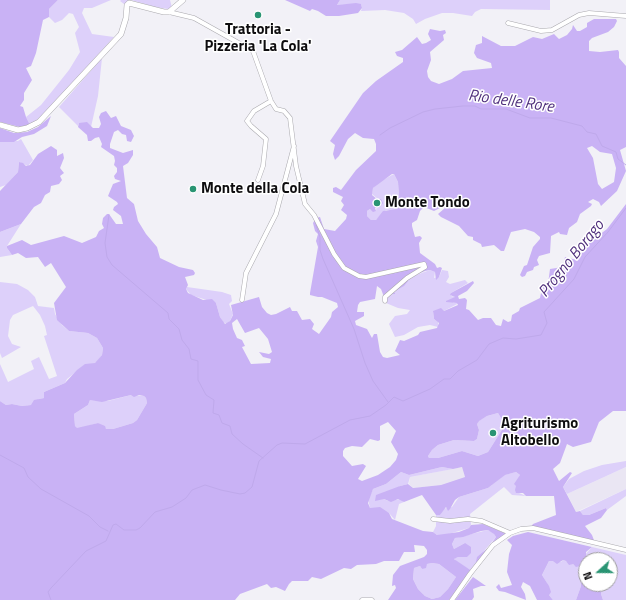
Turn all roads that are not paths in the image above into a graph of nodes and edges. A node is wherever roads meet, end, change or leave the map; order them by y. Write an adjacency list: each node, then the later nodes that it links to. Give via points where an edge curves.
1 (183, 0): 2 (street)
2 (169, 12): 5 (street, via 194,18 253,51); 6 (street, via 157,12 129,3 121,34 39,122 18,130)
3 (626, 16): 4 (street, via 590,13 580,15 552,30 541,31)
4 (508, 23)
5 (271, 101): 7 (street, via 276,109 284,110 290,118); 8 (street, via 254,111 247,121 266,139 263,166)
6 (0, 125)
7 (294, 145): 9 (street, via 276,214 246,273); 10 (street, via 305,204 344,268 366,277 424,264 425,267 385,297)
8 (258, 180)
9 (242, 300)
10 (385, 302)
11 (433, 519): 12 (street, via 482,521)
12 (510, 533): 13 (street, via 533,528); 16 (street, via 493,545)
13 (626, 550)
14 (362, 600): 15 (street)
15 (372, 600)
16 (452, 600)

